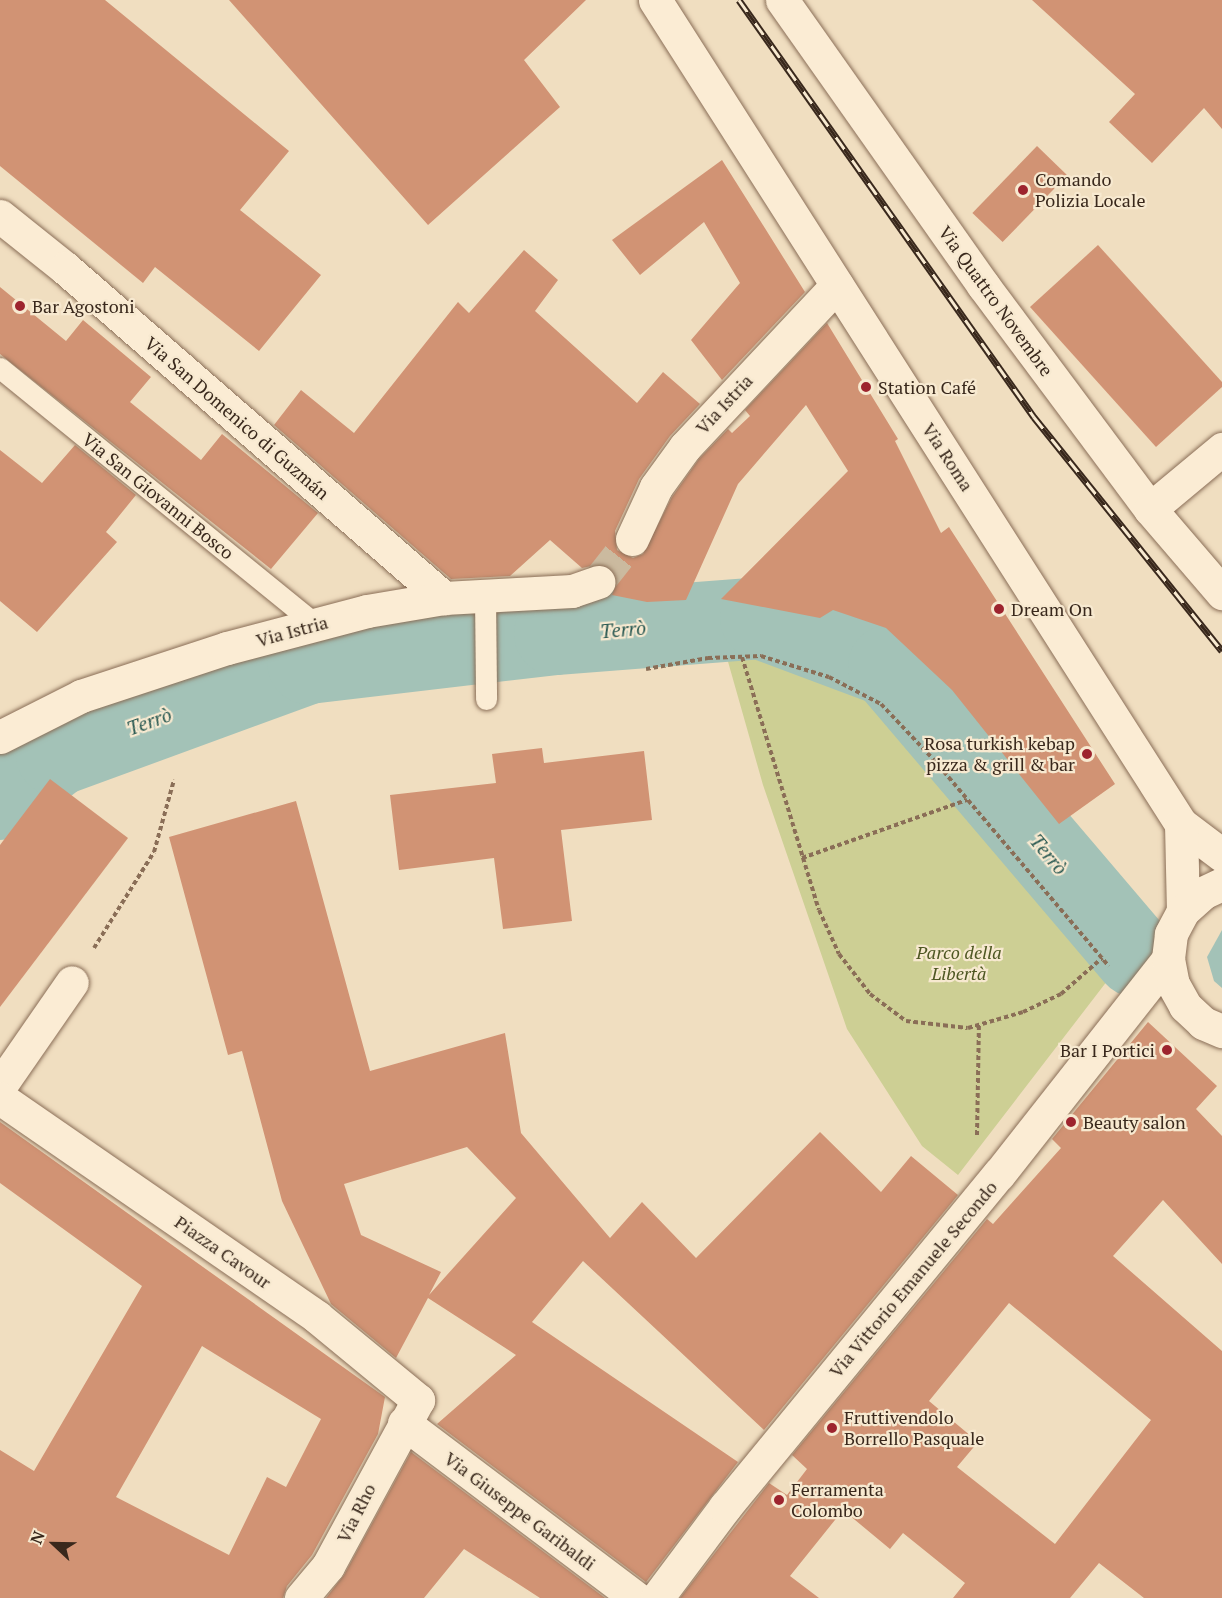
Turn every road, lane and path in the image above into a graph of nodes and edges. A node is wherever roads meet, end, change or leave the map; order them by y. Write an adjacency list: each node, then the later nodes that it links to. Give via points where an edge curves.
1 (655, 0): 4 (street, Via Roma)
2 (782, 0): 7 (street, Via Quattro Novembre, via 983,285)
3 (0, 216): 12 (street, Via San Domenico di Guzmán)
4 (837, 285): 8 (street, Via Istria, via 685,447 656,487); 20 (street, Via Roma)
5 (0, 368): 13 (lane, Via San Giovanni Bosco)
6 (1222, 449): 7 (street)
7 (1150, 509): 10 (street, Via Quattro Novembre)
8 (632, 538)
9 (598, 582): 11 (street, Via Istria, via 572,591)
10 (1222, 593)
11 (485, 595): 12 (street, Via Istria); 16 (lane)
12 (444, 598): 13 (street, Via Istria)
13 (315, 624): 17 (street, Via Istria, via 81,696)
14 (742, 657): 15 (path); 19 (path, via 761,656 829,677 881,704); 22 (path)
15 (646, 669)
16 (486, 699)
17 (0, 737)
18 (174, 780): 27 (path, via 154,852)
19 (967, 800): 22 (path); 25 (path)
20 (1180, 824): 21 (street, Via Roma); 24 (street)
21 (1222, 855)
22 (802, 858): 29 (path, via 839,954 870,994 906,1021 968,1028)
23 (1222, 885): 24 (street, via 1203,893)
24 (1183, 911): 26 (street, via 1172,934)
25 (1102, 958): 28 (path); 29 (path, via 1061,994 1023,1012)
26 (1168, 959): 28 (street, Via Vittorio Emanuele Secondo); 30 (street, via 1173,984 1185,1006 1203,1023)
27 (72, 982): 31 (street)
28 (1140, 998): 33 (street, Via Vittorio Emanuele Secondo)
29 (979, 1025): 33 (path, via 976,1155)
30 (1222, 1031)
31 (0, 1086)
32 (0, 1098): 34 (street, Piazza Cavour, via 317,1317 418,1400)
33 (999, 1174): 37 (street, Via Vittorio Emanuele Secondo, via 725,1507)
34 (404, 1423): 35 (street, Via Rho, via 328,1566); 36 (street, Via Giuseppe Garibaldi)
35 (301, 1598)
36 (636, 1598)
37 (657, 1598)

